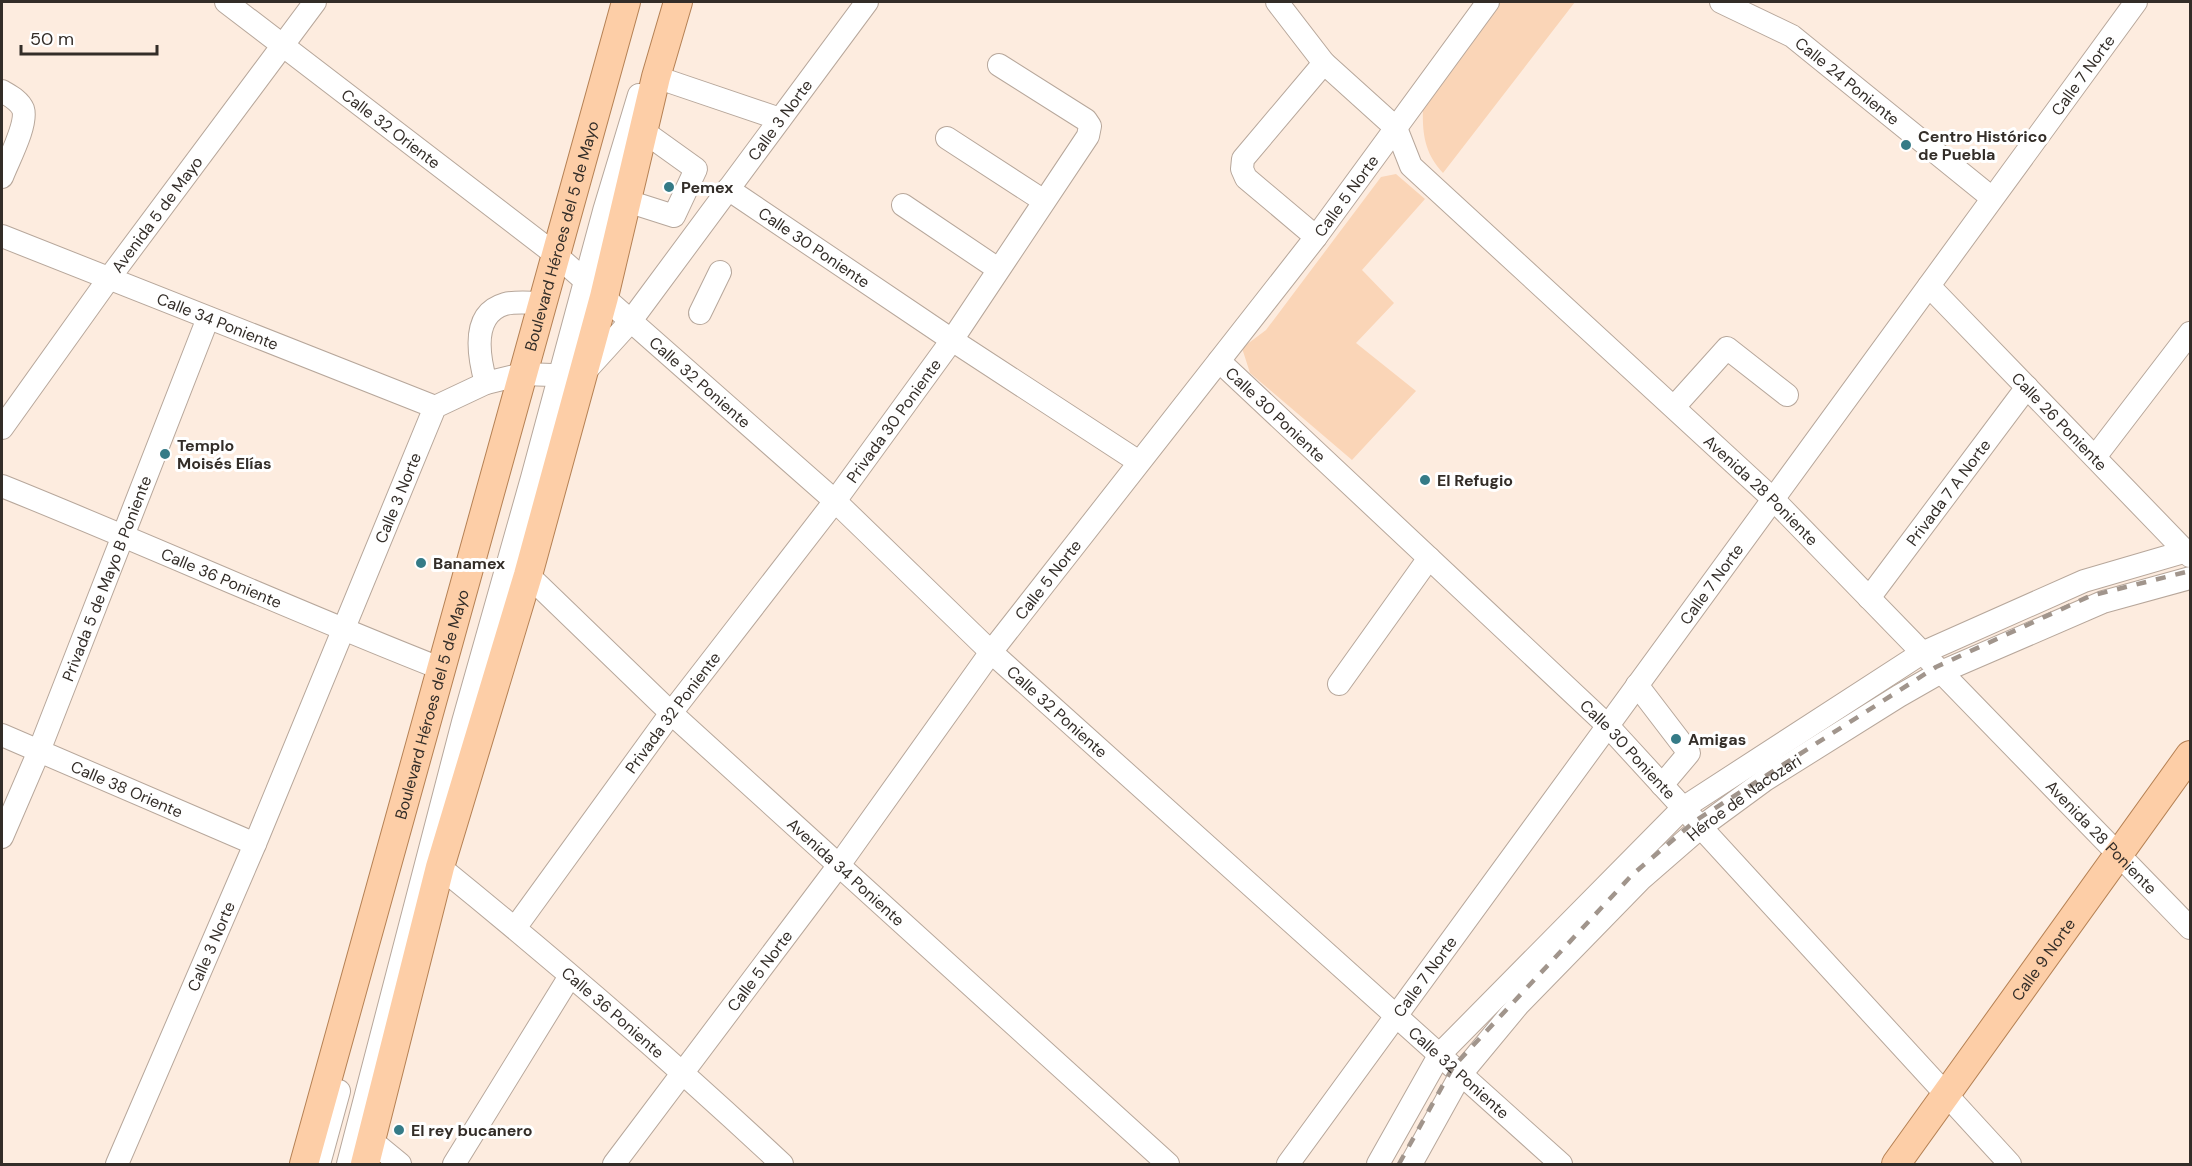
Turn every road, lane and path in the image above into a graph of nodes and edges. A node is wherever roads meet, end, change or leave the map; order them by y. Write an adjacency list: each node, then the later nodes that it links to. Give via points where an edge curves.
1 (226, 2): 12 (street, Calle 32 Oriente)
2 (315, 2): 12 (street, Avenida 5 de Mayo)
3 (626, 2): 29 (main road, Boulevard Héroes del 5 de Mayo)
4 (635, 2): 29 (street)
5 (666, 2): 34 (street, via 604,212)
6 (678, 2): 15 (main road)
7 (867, 2): 17 (street, Calle 3 Norte)
8 (1277, 2): 13 (street, Avenida 28 Poniente)
9 (1488, 2): 18 (street, Calle 5 Norte)
10 (1721, 2): 23 (street, Calle 24 Poniente, via 1792,36)
11 (2136, 2): 23 (street, Calle 7 Norte)
12 (284, 45): 29 (street, Calle 32 Oriente); 32 (street, Avenida 5 de Mayo)
13 (1324, 63): 18 (street, Avenida 28 Poniente); 28 (street, via 1243,159 1242,169 1246,178)
14 (999, 64): 25 (street, Privada 30 Poniente, via 1090,126 1088,136)
15 (656, 77): 17 (street); 19 (main road)
16 (2, 91): 21 (street, via 22,108 25,120)
17 (780, 119): 22 (street, Calle 3 Norte)
18 (1396, 128): 28 (street, Calle 5 Norte); 48 (street, Avenida 28 Poniente, via 1411,166)
19 (643, 131): 24 (main road); 24 (street, via 696,169 674,216)
20 (947, 138): 25 (street)
21 (2, 177)
22 (728, 189): 38 (street, Calle 3 Norte); 40 (street, Calle 30 Poniente)
23 (1992, 198): 33 (street, Calle 7 Norte)
24 (627, 201): 34 (main road)
25 (1044, 201): 30 (street, Privada 30 Poniente)
26 (903, 205): 30 (street)
27 (2, 236): 32 (street, Calle 34 Poniente)
28 (1316, 237): 41 (street, Calle 5 Norte)
29 (559, 257): 34 (street, Calle 32 Poniente); 35 (main road, Boulevard Héroes del 5 de Mayo); 42 (street)
30 (998, 269): 40 (street, Privada 30 Poniente)
31 (720, 272): 36 (street)
32 (110, 277): 37 (street, Calle 34 Poniente); 49 (street, Avenida 5 de Mayo)
33 (1929, 286): 45 (street, Calle 26 Poniente); 53 (street, Calle 7 Norte)
34 (595, 290): 38 (street, Calle 32 Poniente); 43 (main road)
35 (543, 303): 42 (main road, Boulevard Héroes del 5 de Mayo); 44 (street, via 505,304 488,314 479,345)
36 (700, 313)
37 (208, 318): 47 (street, Calle 34 Poniente); 55 (street, Privada 5 de Mayo B Poniente)
38 (630, 322): 43 (street, Calle 3 Norte); 54 (street, Calle 32 Poniente)
39 (2190, 333): 50 (street)
40 (952, 340): 51 (street, Calle 30 Poniente); 54 (street, Privada 30 Poniente)
41 (1219, 361): 51 (street, Calle 5 Norte); 57 (street, Calle 30 Poniente)
42 (526, 374): 43 (street); 44 (street); 64 (main road, Boulevard Héroes del 5 de Mayo); 92 (street, via 417,807)
43 (570, 376): 58 (main road); 93 (street, via 532,478 463,722)
44 (486, 383): 47 (street)
45 (2027, 387): 50 (street, Calle 26 Poniente); 60 (street, Privada 7 A Norte)
46 (1787, 395): 48 (street, via 1727,348)
47 (435, 407): 61 (street, Calle 3 Norte)
48 (1674, 407): 53 (street, Avenida 28 Poniente)
49 (2, 428)
50 (2095, 457): 56 (street, Calle 26 Poniente)
51 (1139, 462): 62 (street, Calle 5 Norte)
52 (2, 486): 55 (street, Calle 36 Poniente)
53 (1773, 499): 60 (street, Avenida 28 Poniente); 67 (street, Calle 7 Norte)
54 (835, 501): 62 (street, Calle 32 Poniente); 68 (street, Privada 32 Poniente)
55 (123, 535): 61 (street, Calle 36 Poniente); 71 (street, Privada 5 de Mayo B Poniente)
56 (2189, 553): 63 (street, via 2084,580)
57 (1429, 558): 66 (street); 69 (street, Calle 30 Poniente)
58 (528, 575): 68 (street, Avenida 34 Poniente); 80 (main road)
59 (2190, 578): 65 (street, Héroe de Nacozari, via 2103,602)
60 (1869, 598): 63 (street, Avenida 28 Poniente)
61 (342, 630): 64 (street, Calle 36 Poniente); 77 (street, Calle 3 Norte)
62 (991, 652): 79 (street, Calle 5 Norte); 84 (street, Calle 32 Poniente)
63 (1922, 653): 65 (street, Avenida 28 Poniente); 74 (street)
64 (442, 669): 91 (main road, Boulevard Héroes del 5 de Mayo)
65 (1941, 672): 75 (street, Héroe de Nacozari, via 1765,780); 78 (street, Avenida 28 Poniente)
66 (1339, 684)
67 (1637, 685): 69 (street, Calle 7 Norte); 73 (street, via 1689,753)
68 (670, 713): 79 (street, Avenida 34 Poniente); 81 (street, Privada 32 Poniente)
69 (1608, 726): 73 (street, Calle 30 Poniente); 84 (street, Calle 7 Norte)
70 (2, 735): 71 (street, Calle 38 Oriente)
71 (39, 751): 76 (street, Privada 5 de Mayo B Poniente); 77 (street, Calle 38 Oriente)
72 (2190, 755): 78 (main road, Calle 9 Norte)
73 (1662, 785): 74 (street, Calle 30 Poniente)
74 (1683, 808): 75 (street, Calle 30 Poniente); 85 (street)
75 (1701, 827): 87 (street, Héroe de Nacozari, via 1632,888 1519,1004); 88 (street, Calle 30 Poniente)
76 (2, 837)
77 (255, 844): 90 (street, Calle 3 Norte)
78 (2119, 852): 82 (street, Avenida 28 Poniente); 88 (main road, Calle 9 Norte)
79 (839, 865): 86 (street, Calle 5 Norte); 98 (street, Avenida 34 Poniente)
80 (440, 867): 81 (street, Calle 36 Poniente); 89 (main road)
81 (516, 928): 83 (street, Calle 36 Poniente)
82 (2190, 928)
83 (570, 976): 86 (street, Calle 36 Poniente); 95 (street)
84 (1396, 1016): 85 (street, Calle 32 Poniente); 99 (street, Calle 7 Norte)
85 (1440, 1054): 87 (street, Calle 32 Poniente); 100 (street)
86 (684, 1073): 96 (street, Calle 5 Norte); 97 (street, Calle 36 Poniente)
87 (1461, 1074): 101 (street, Héroe de Nacozari); 102 (street, Calle 32 Poniente)
88 (1947, 1094): 103 (main road, Calle 9 Norte); 104 (street, Calle 30 Poniente)
89 (368, 1153): 94 (street)
90 (117, 1164)
91 (304, 1164)
92 (319, 1164)
93 (348, 1164)
94 (400, 1164)
95 (454, 1164)
96 (614, 1164)
97 (782, 1164)
98 (1168, 1164)
99 (1288, 1164)
100 (1378, 1164)
101 (1411, 1164)
102 (1561, 1164)
103 (1896, 1164)
104 (2010, 1164)

